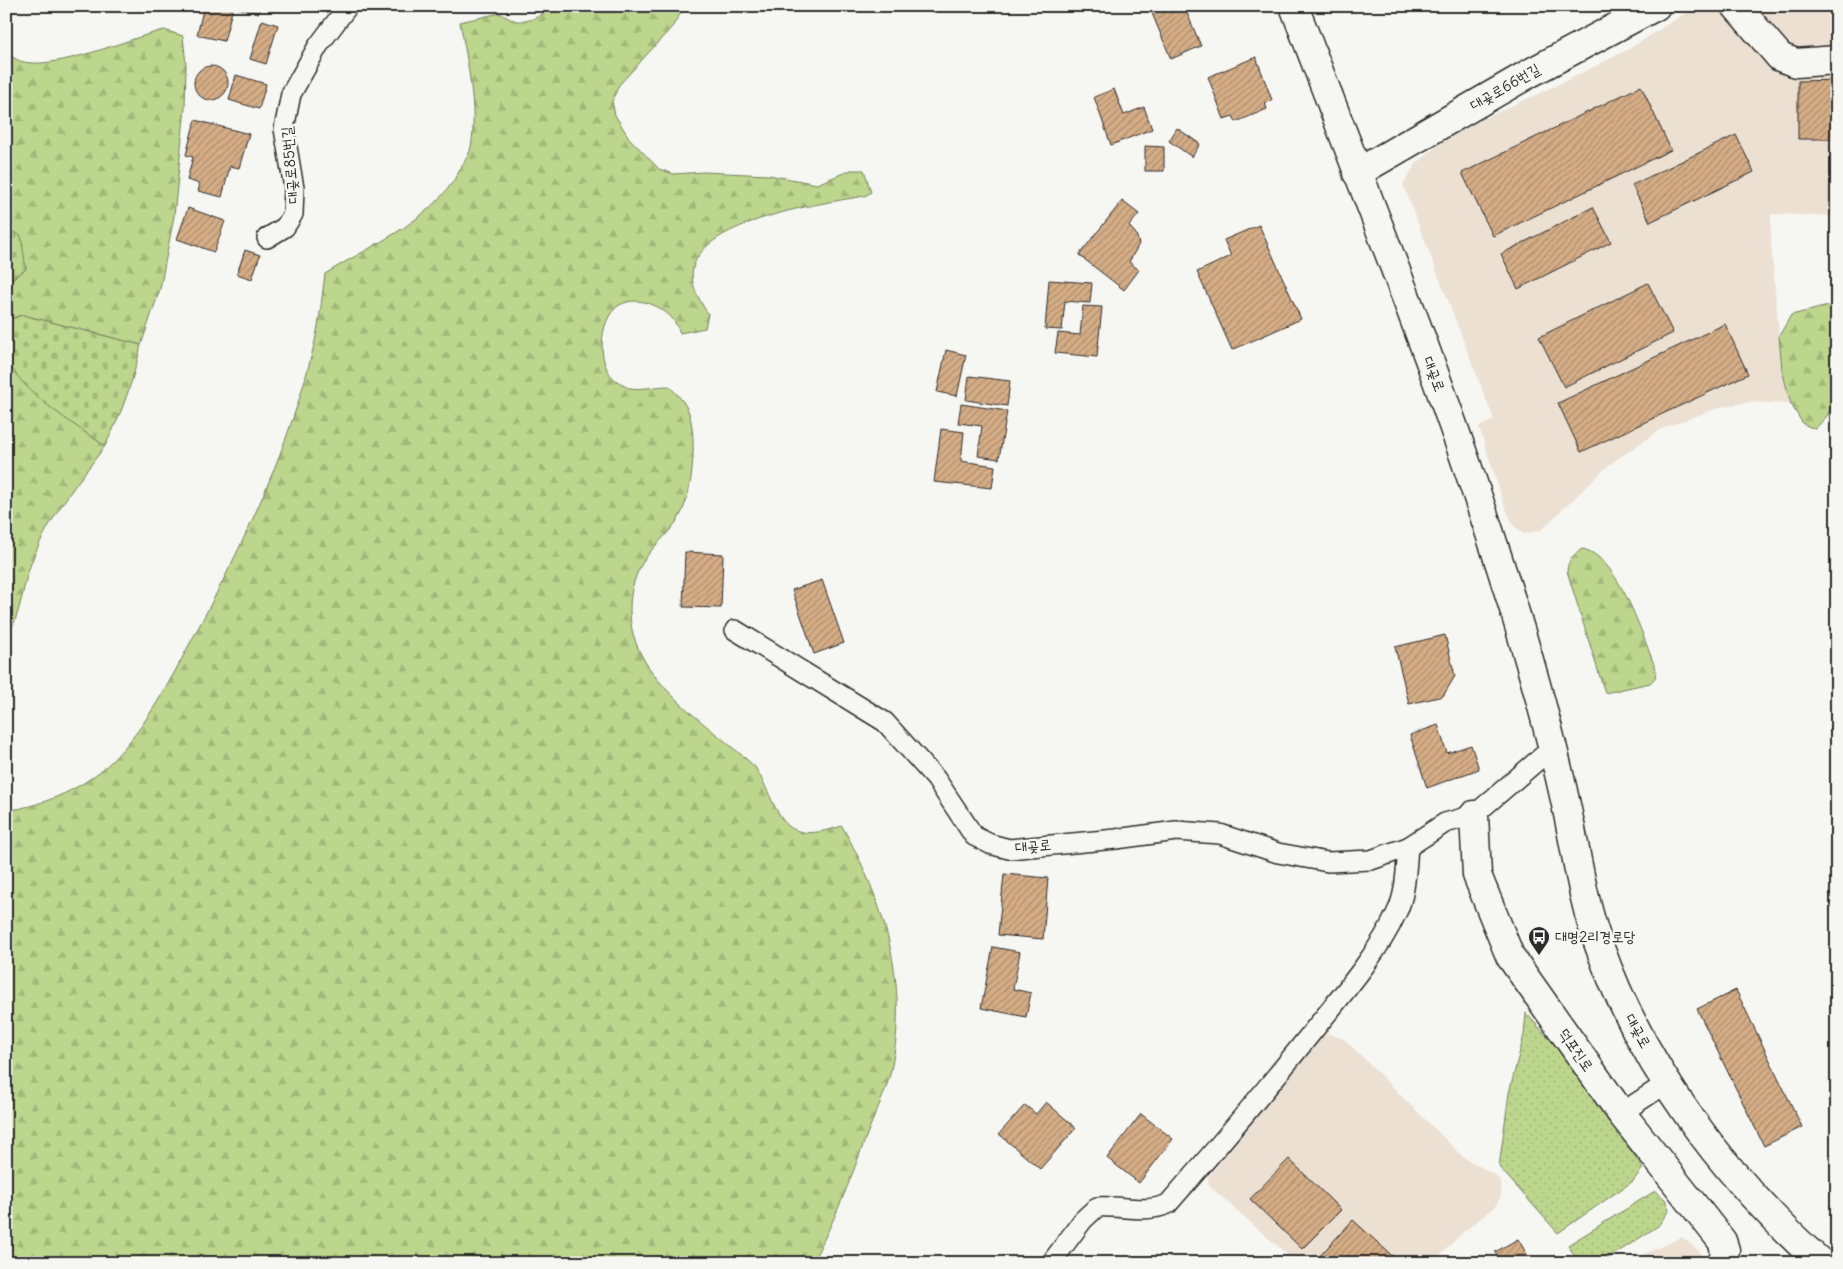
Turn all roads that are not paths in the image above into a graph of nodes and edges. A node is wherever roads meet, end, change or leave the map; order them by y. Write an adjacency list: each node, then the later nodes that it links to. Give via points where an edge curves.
1 (348, 6): 7 (lane, 대곶로85번길, via 318,46 291,94 284,129 294,188 293,214 286,227)
2 (1294, 6): 6 (street, 대곶로)
3 (1656, 6): 6 (street, 대곶로66번길, via 1530,73)
4 (1736, 6): 5 (street, via 1780,57 1796,63)
5 (1837, 60)
6 (1357, 173): 9 (street, 대곶로, via 1467,463 1521,630)
7 (267, 238)
8 (735, 630): 11 (lane, 대곶로, via 885,722 936,779 974,836 990,844 1009,849 1176,831 1220,834 1278,854 1328,862 1371,860)
9 (1552, 748): 10 (lane, 대곶로); 12 (street, 대곶로, via 1580,877 1599,946 1627,1014)
10 (1474, 815): 11 (lane, 대곶로, via 1445,823); 13 (street, 덕포진로, via 1477,875 1510,956)
11 (1408, 847): 14 (lane, via 1397,914 1379,944 1230,1134 1168,1204 1158,1209 1097,1207 1083,1220)
12 (1667, 1083): 13 (lane); 16 (street, 대곶로, via 1747,1191)
13 (1621, 1114): 15 (street, 덕포진로, via 1722,1241 1725,1250)
14 (1051, 1263)
15 (1723, 1263)
16 (1821, 1263)

